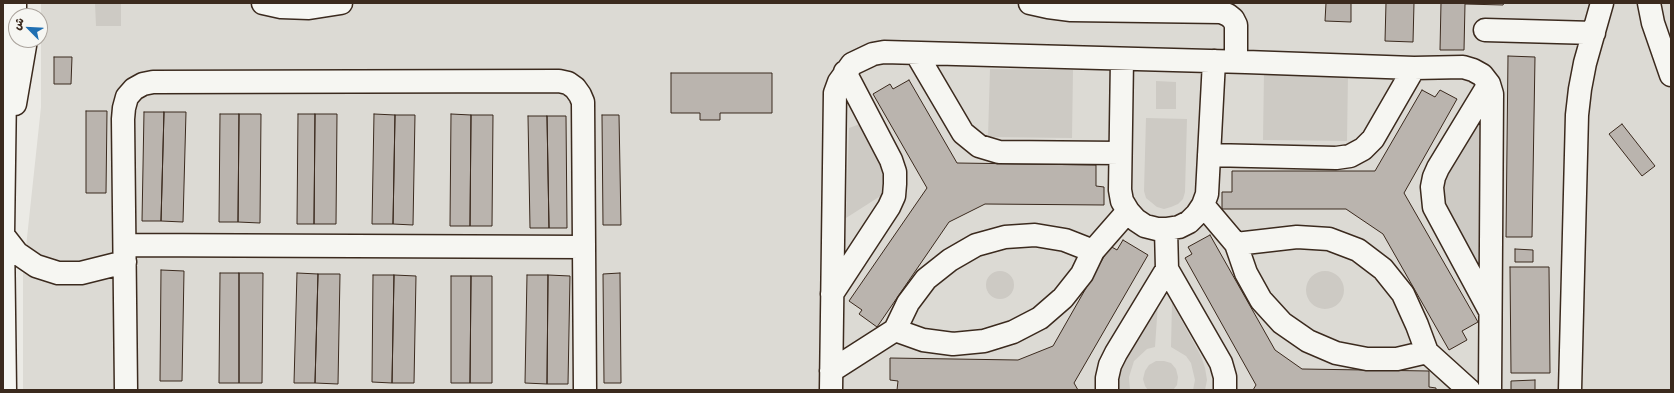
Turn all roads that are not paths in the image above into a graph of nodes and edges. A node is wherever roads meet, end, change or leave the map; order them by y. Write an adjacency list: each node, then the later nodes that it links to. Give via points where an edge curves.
1 (15, 3): 19 (street)
2 (263, 3): 3 (street, via 281,7 309,8)
3 (341, 3)
4 (1030, 3): 14 (street, via 1071,10 1221,12 1233,19 1236,25)
5 (1602, 3): 9 (street)
6 (1649, 3): 17 (street, via 1653,23)
7 (3, 16): 22 (street)
8 (1485, 30): 9 (street)
9 (1594, 33): 44 (street, via 1584,70 1577,115)
10 (25, 48): 19 (street)
11 (916, 53): 12 (street); 16 (street, via 873,54 852,64); 20 (street, via 963,133 979,146 998,152)
12 (1122, 59): 13 (street); 20 (street)
13 (1214, 61): 14 (street); 21 (street)
14 (1236, 62): 15 (street)
15 (1414, 68): 18 (street, via 1463,67 1482,75); 21 (street, via 1373,139 1363,149 1350,156 1336,158)
16 (845, 72): 32 (street, via 835,93 834,104); 32 (street, via 892,160 895,184 894,196 889,207)
17 (1671, 75)
18 (1489, 84): 33 (street, via 1492,94); 33 (street, via 1438,168 1432,187 1434,207)
19 (15, 104): 22 (street)
20 (1120, 153): 24 (street, via 1120,190 1122,201)
21 (1209, 155): 23 (street, via 1207,194)
22 (3, 165): 26 (street)
23 (1203, 205): 25 (street, via 1189,222); 27 (street)
24 (1128, 211): 25 (street, via 1146,226); 29 (street)
25 (1166, 229): 31 (street)
26 (3, 236): 30 (street, via 18,253 36,266 58,273 81,274); 37 (street)
27 (1236, 244): 35 (street, via 1246,273 1262,300 1282,323 1308,341 1336,353 1367,359 1397,359); 35 (street, via 1297,237 1329,239 1358,250 1383,269 1403,294)
28 (584, 247): 30 (street); 30 (street, via 583,102 575,88 568,83 153,82 134,89 127,97 124,108); 39 (street)
29 (1093, 250): 34 (street, via 1082,274 1063,298 1040,318 1013,332 984,341 953,344 923,340); 34 (street, via 1065,240 1035,235 1005,237 976,245 950,260 926,279 908,303)
30 (125, 253): 38 (street)
31 (1167, 268): 40 (street, via 1116,353 1108,372); 41 (street, via 1221,363)
32 (832, 294): 36 (street)
33 (1490, 313): 43 (street)
34 (895, 330): 36 (street)
35 (1427, 352): 42 (street)
36 (831, 380)
37 (5, 390)
38 (126, 390)
39 (585, 390)
40 (1107, 390)
41 (1225, 390)
42 (1469, 390)
43 (1490, 390)
44 (1570, 390)

